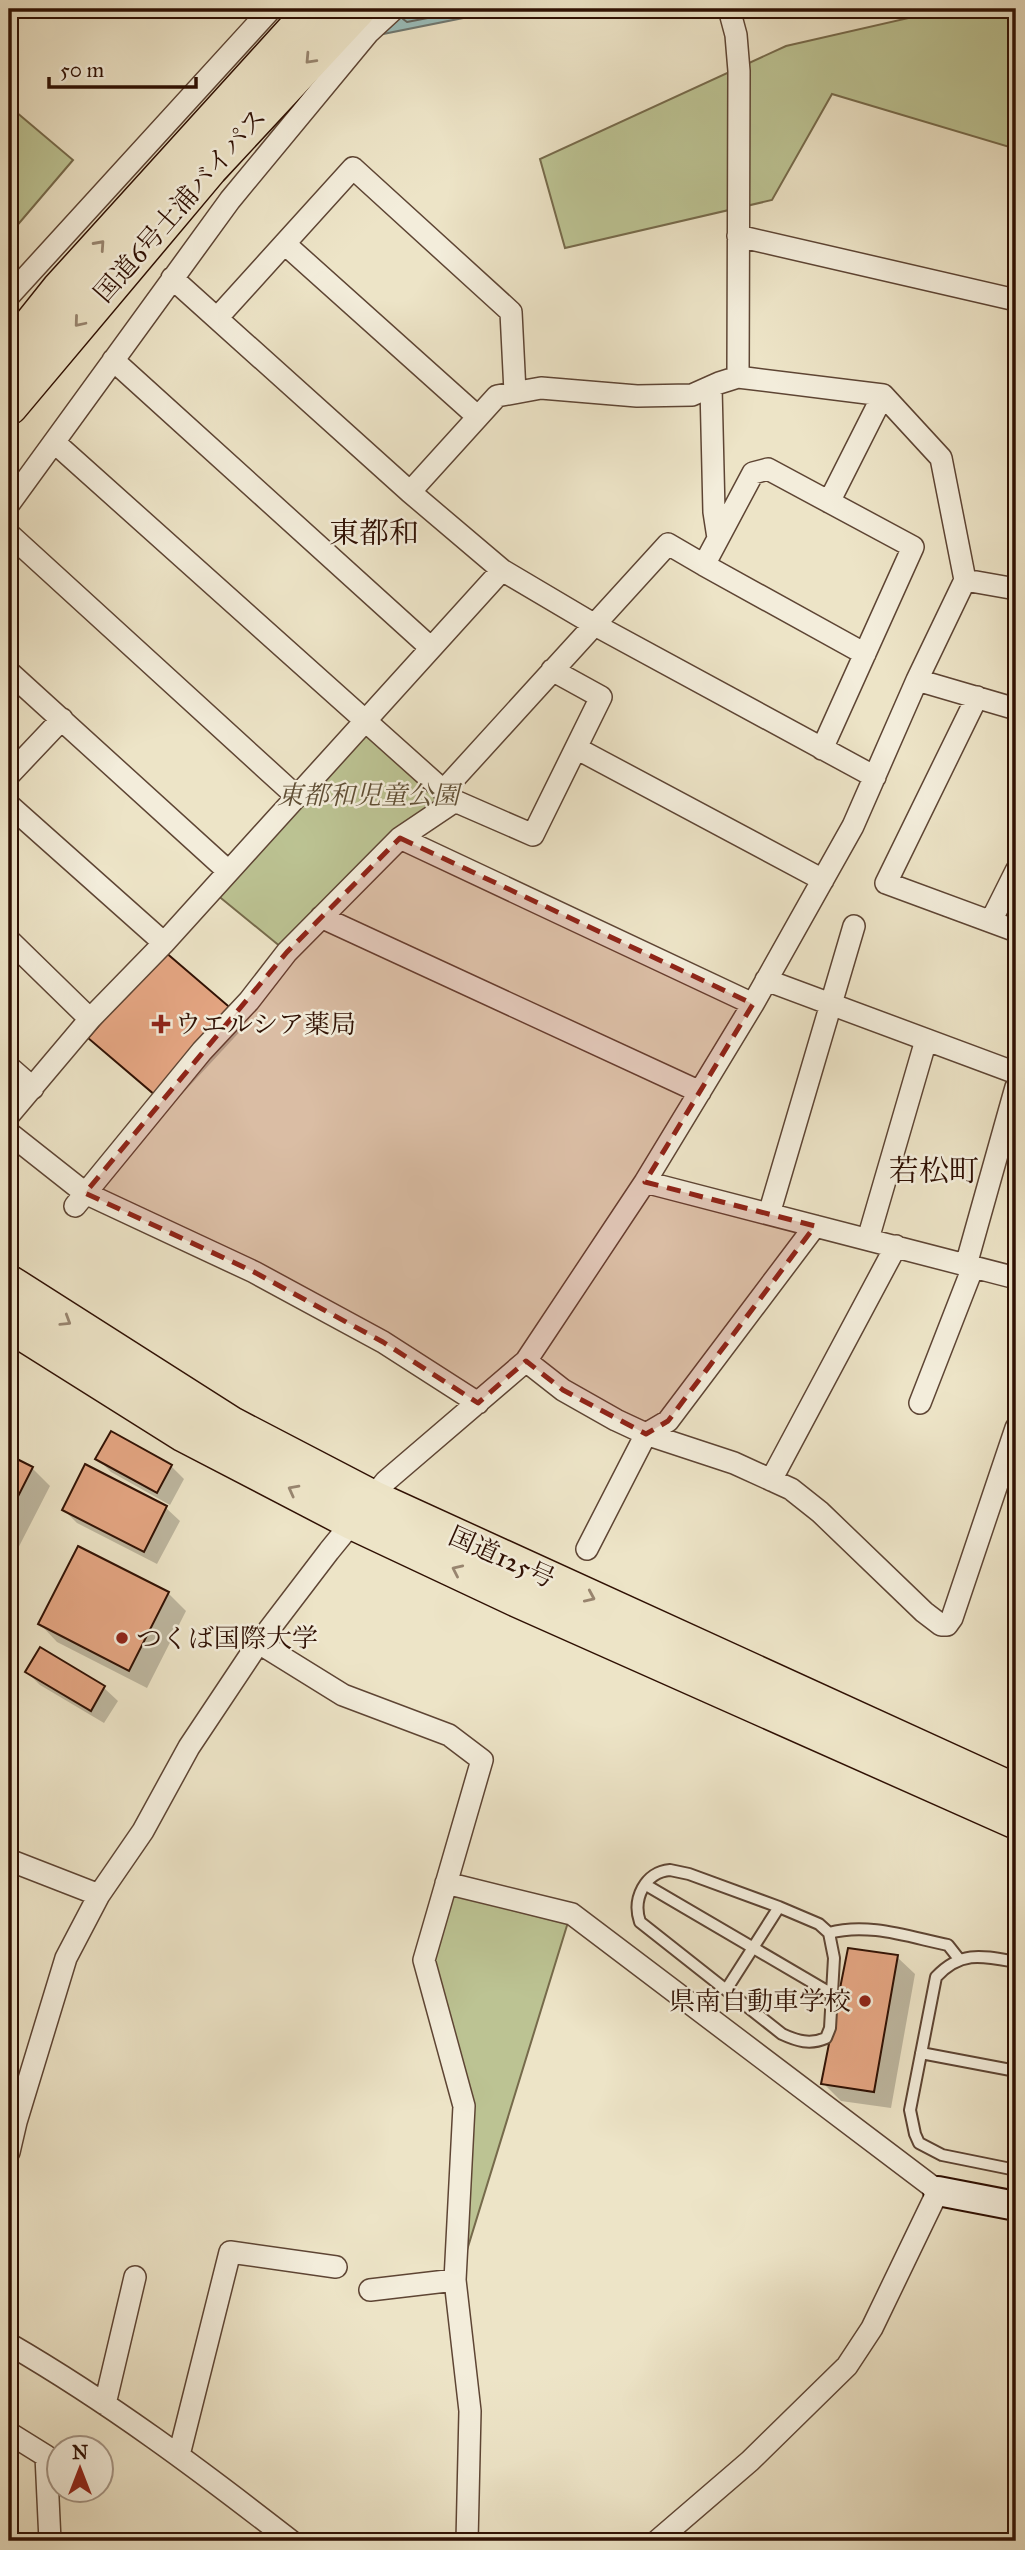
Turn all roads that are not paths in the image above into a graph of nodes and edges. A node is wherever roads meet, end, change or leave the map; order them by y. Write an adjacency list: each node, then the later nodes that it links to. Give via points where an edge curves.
1 (271, 9): 10 (street)
2 (314, 9): 9 (highway, 国道6号土浦バイパス, one-way to 2)
3 (357, 9): 16 (highway, 国道6号土浦バイパス, one-way to 16)
4 (394, 9): 8 (street, via 368,33 230,200)
5 (729, 9): 6 (street, via 739,71)
6 (738, 236): 11 (street); 15 (street)
7 (285, 244): 12 (street); 18 (street, via 353,169 511,312); 20 (street)
8 (172, 278): 12 (street); 14 (street)
9 (60, 290): 13 (highway); 16 (highway, 国道6号土浦バイパス)
10 (9, 296)
11 (1016, 300)
12 (218, 317): 23 (street)
13 (9, 337)
14 (113, 360): 22 (street); 33 (street)
15 (738, 377): 17 (street); 19 (street)
16 (16, 380): 21 (highway)
17 (711, 387): 18 (street, via 692,395 637,396 541,387); 27 (street, via 713,512)
18 (515, 392): 20 (street, via 497,396)
19 (883, 395): 24 (street); 30 (street, via 941,458)
20 (478, 417): 23 (street)
21 (9, 428)
22 (54, 442): 25 (street); 41 (street)
23 (410, 492): 29 (street)
24 (829, 502): 27 (street, via 768,469 754,473); 34 (street, via 913,547)
25 (9, 504)
26 (9, 534): 46 (street)
27 (718, 538): 28 (street)
28 (704, 565): 32 (street, via 668,544); 34 (street)
29 (502, 570): 32 (street); 33 (street)
30 (965, 579): 31 (street); 37 (street)
31 (1016, 589)
32 (595, 625): 35 (street); 43 (street)
33 (431, 648): 41 (street)
34 (864, 654): 43 (street)
35 (552, 670): 42 (street, via 601,696); 47 (street)
36 (9, 672): 40 (street)
37 (917, 680): 38 (street); 45 (street)
38 (977, 698): 39 (street); 54 (street, via 886,883)
39 (1016, 709)
40 (62, 719): 44 (street); 50 (street)
41 (365, 721): 46 (street); 47 (street)
42 (576, 748): 47 (street, via 533,835); 52 (street)
43 (822, 749): 45 (street)
44 (9, 775)
45 (875, 777): 52 (street)
46 (296, 796): 50 (street)
47 (449, 796): 49 (street)
48 (9, 805): 58 (street)
49 (400, 838): 53 (street); 60 (street)
50 (228, 871): 58 (street)
51 (1016, 871): 54 (street)
52 (823, 880): 59 (street)
53 (321, 916): 68 (street); 72 (street)
54 (991, 921): 56 (street)
55 (854, 926): 61 (street)
56 (1016, 930)
57 (9, 940): 62 (street)
58 (164, 943): 62 (street)
59 (766, 980): 60 (street); 61 (street)
60 (754, 1004): 68 (street)
61 (831, 1004): 63 (street); 73 (street)
62 (90, 1019): 67 (street)
63 (926, 1040): 65 (street); 75 (street)
64 (9, 1067): 67 (street)
65 (1016, 1073)
66 (1016, 1087): 77 (street)
67 (33, 1088): 69 (street)
68 (699, 1092): 71 (street)
69 (9, 1115)
70 (9, 1133): 72 (street)
71 (645, 1182): 73 (street); 81 (street)
72 (80, 1200): 82 (street, via 278,1285 383,1342)
73 (769, 1214): 74 (street)
74 (815, 1226): 75 (street); 85 (street, via 668,1421)
75 (868, 1239): 76 (street)
76 (896, 1246): 77 (street); 86 (street)
77 (970, 1266): 78 (street); 83 (street)
78 (1016, 1278)
79 (9, 1284): 87 (highway, 国道125号, one-way to 87)
80 (9, 1323): 87 (highway, 国道125号, one-way to 80, via 184,1433)
81 (526, 1362): 82 (street); 85 (street, via 563,1390)
82 (478, 1403): 87 (street, via 386,1481)
83 (920, 1404)
84 (1016, 1428): 86 (street, via 947,1625 923,1612 803,1498)
85 (646, 1434): 86 (street); 88 (street)
86 (771, 1480)
87 (363, 1510): 89 (highway, 国道125号, via 519,1599); 90 (street)
88 (587, 1549)
89 (621, 1627): 91 (highway); 92 (highway, 国道125号); 93 (highway, 国道125号); 94 (highway, via 966,1823)
90 (259, 1643): 96 (street, via 343,1695 449,1735 482,1760); 98 (street)
91 (1016, 1766)
92 (1016, 1793)
93 (1016, 1820)
94 (1016, 1846)
95 (9, 1860): 98 (street)
96 (446, 1883): 111 (street, via 572,1914); 115 (street, via 424,1960 464,2106)
97 (646, 1885): 99 (lane, via 654,1874 676,1870); 101 (lane); 104 (lane, via 637,1906 640,1922)
98 (99, 1895): 108 (street, via 66,1958)
99 (779, 1907): 100 (lane); 101 (lane)
100 (829, 1933): 102 (lane, via 869,1928 948,1945); 105 (lane, via 834,1958)
101 (753, 1948): 104 (lane); 105 (lane)
102 (959, 1959): 103 (lane); 106 (lane, via 936,1978)
103 (1016, 1962)
104 (726, 1990): 105 (lane, via 782,2034 817,2042 826,2038 830,2028)
105 (832, 1994)
106 (921, 2053): 107 (lane); 110 (lane, via 909,2110 919,2143 942,2155)
107 (1016, 2071)
108 (12, 2121): 109 (street)
109 (9, 2152)
110 (1016, 2170)
111 (938, 2191): 112 (street); 124 (street, via 872,2328 847,2366 750,2461)
112 (1016, 2206)
113 (336, 2267): 120 (street, via 230,2252)
114 (135, 2277): 118 (street)
115 (455, 2280): 116 (street); 123 (street, via 470,2411)
116 (370, 2290)
117 (9, 2344): 118 (street)
118 (105, 2404): 120 (street)
119 (9, 2434): 121 (street, via 46,2456)
120 (179, 2455): 122 (street)
121 (50, 2541)
122 (291, 2541)
123 (467, 2541)
124 (657, 2541)

